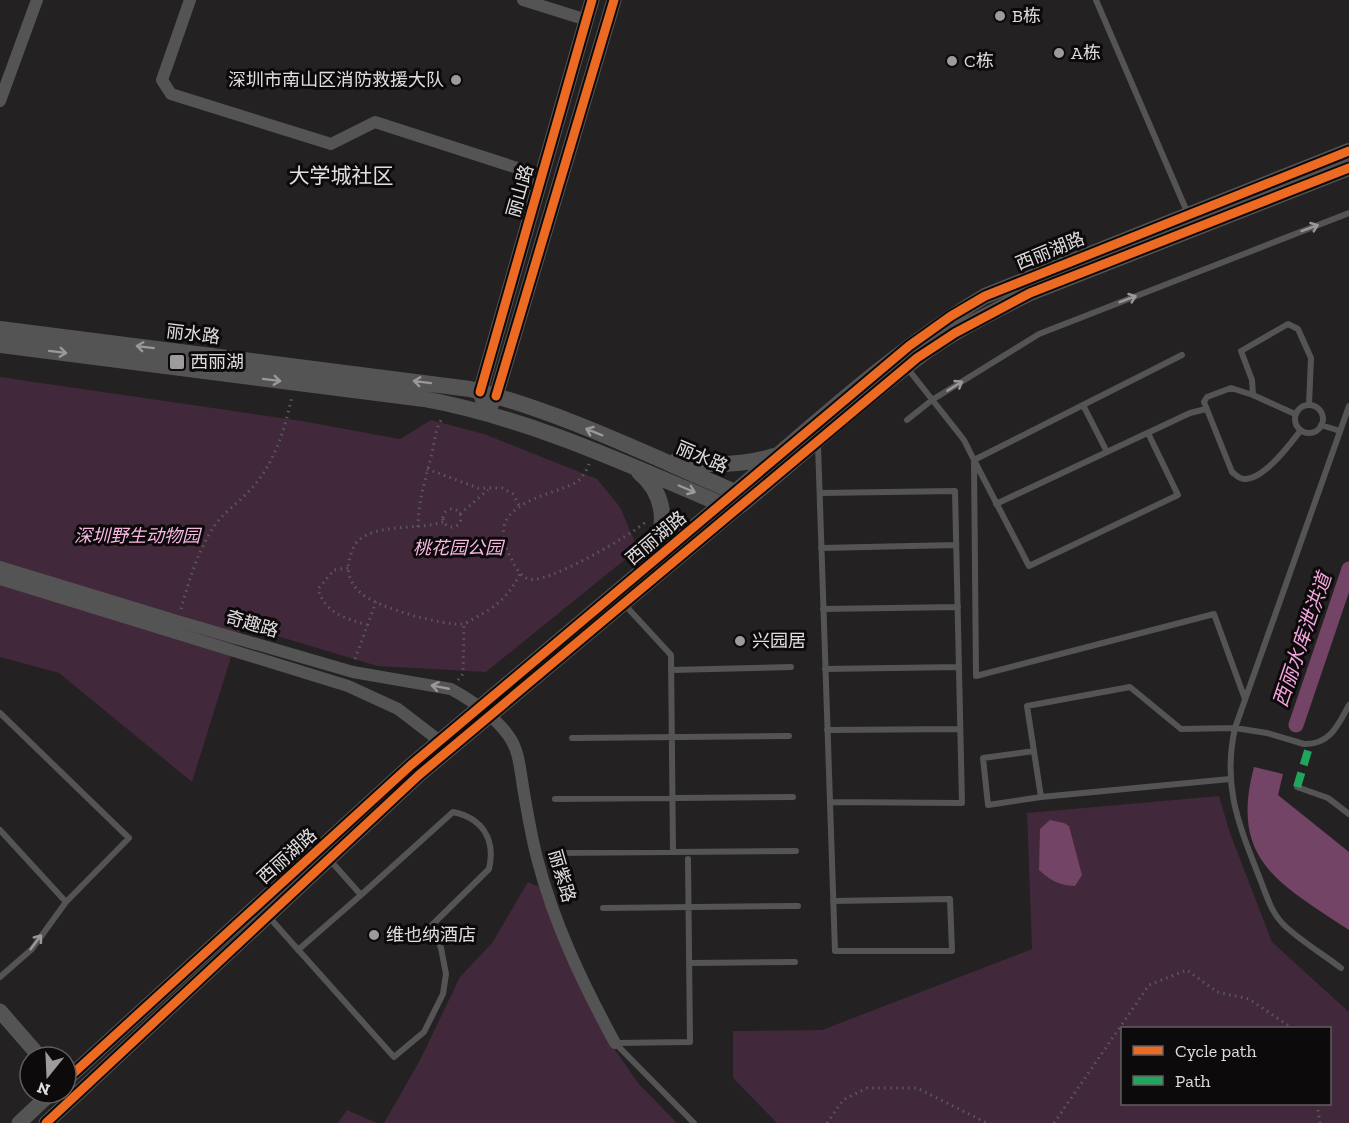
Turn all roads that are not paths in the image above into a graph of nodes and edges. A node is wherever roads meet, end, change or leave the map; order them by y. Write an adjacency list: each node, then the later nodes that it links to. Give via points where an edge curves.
1 (37, 0): 8 (street)
2 (190, 0): 11 (street, via 162,80 171,94 331,144 375,122)
3 (523, 0): 7 (street)
4 (592, 0): 7 (street, 丽山路)
5 (614, 0): 18 (street, 丽山路)
6 (1096, 0): 13 (lane)
7 (587, 20): 11 (street, 丽山路)
8 (0, 101)
9 (1349, 150): 13 (main road, 西丽湖路)
10 (1349, 168): 17 (main road, 西丽湖路, via 1030,293 955,333)
11 (542, 176): 18 (street, 丽山路)
12 (1349, 213): 20 (lane, one-way to 12, via 1039,334)
13 (1188, 214): 35 (main road, 西丽湖路, via 985,296 951,316 909,346)
14 (0, 329): 18 (main road, 丽水路, one-way to 14, via 427,382)
15 (0, 345): 25 (main road, 丽水路, one-way to 25, via 424,399)
16 (1182, 355): 21 (lane)
17 (906, 367): 20 (lane); 32 (main road, 西丽湖路)
18 (488, 394): 25 (street, 丽山路); 34 (main road, 丽水路, one-way to 18, via 526,405)
19 (1253, 395): 22 (lane, via 1241,351 1288,324 1298,328 1311,358); 24 (lane, via 1231,388 1207,397); 26 (lane)
20 (932, 400): 27 (lane); 36 (lane, via 964,440)
21 (1083, 405): 33 (lane); 36 (lane)
22 (1309, 405): 26 (lane); 28 (lane, via 1318,408)
23 (1349, 406): 30 (lane)
24 (1206, 409): 29 (lane, via 1232,472 1239,478 1253,478 1266,469); 31 (lane)
25 (487, 412): 37 (main road, 丽水路)
26 (1295, 414): 29 (lane, via 1295,423)
27 (907, 420)
28 (1321, 424): 29 (lane, via 1316,431); 30 (lane)
29 (1301, 430)
30 (1340, 431): 54 (lane)
31 (1148, 433): 33 (lane); 41 (lane, via 1178,495 1029,566)
32 (818, 441): 38 (lane); 39 (main road, 西丽湖路)
33 (1107, 452): 41 (lane)
34 (648, 454): 35 (main road, via 714,465); 39 (main road, 丽水路)
35 (781, 454): 39 (main road, 西丽湖路)
36 (974, 460): 41 (lane); 54 (lane, via 976,676 1214,614)
37 (634, 467): 40 (main road, 丽水路, one-way to 40); 44 (main road, via 650,481 661,508 659,545)
38 (820, 493): 42 (lane, via 955,491); 43 (lane)
39 (738, 499): 40 (main road, 丽水路); 47 (street, 西丽湖路)
40 (722, 504): 44 (street, 西丽湖路)
41 (996, 504)
42 (956, 545): 43 (lane); 48 (lane)
43 (821, 548): 49 (lane)
44 (649, 565): 56 (street, 西丽湖路)
45 (0, 567): 56 (street, 奇趣路, one-way to 45, via 451,689 353,672)
46 (0, 579): 64 (street, 奇趣路, via 348,686 398,709)
47 (624, 604): 53 (lane, via 671,655); 56 (street, 西丽湖路)
48 (958, 607): 49 (lane); 51 (lane)
49 (824, 609): 52 (lane)
50 (791, 667): 53 (lane)
51 (959, 667): 52 (lane); 59 (lane)
52 (825, 669): 60 (lane)
53 (671, 670): 63 (lane)
54 (1245, 699): 58 (lane)
55 (1349, 705): 58 (lane, via 1331,735 1317,743 1304,744)
56 (484, 712): 64 (street, 西丽湖路); 93 (street, 丽紫路, via 508,735 517,752 537,858 551,906 569,952)
57 (0, 713): 82 (lane, via 129,838)
58 (1235, 728): 65 (lane, via 1181,729 1130,687 1026,706); 66 (lane)
59 (960, 729): 60 (lane); 72 (lane, via 962,803)
60 (827, 730): 72 (lane)
61 (789, 736): 63 (lane)
62 (572, 738): 63 (lane)
63 (672, 738): 70 (lane)
64 (445, 745): 78 (street, 西丽湖路, via 419,775); 95 (street, 西丽湖路)
65 (1034, 751): 69 (lane); 69 (lane, via 983,758 988,805)
66 (1230, 779): 69 (lane); 90 (lane, via 1238,823 1272,908 1282,923)
67 (1297, 788): 73 (lane, via 1328,798)
68 (793, 797): 70 (lane)
69 (1041, 797)
70 (673, 798): 71 (lane); 76 (lane)
71 (555, 799)
72 (830, 802): 81 (lane)
73 (1349, 814)
74 (0, 830): 82 (lane)
75 (796, 851): 76 (lane)
76 (674, 852): 77 (lane)
77 (551, 854)
78 (329, 859): 80 (lane); 86 (street, 西丽湖路)
79 (688, 859): 84 (lane)
80 (361, 894): 87 (lane); 87 (lane, via 453,812 467,815 482,826 492,857 489,869 432,925 446,974 443,994 424,1032 394,1057)
81 (833, 901): 81 (lane, via 834,951 952,951 950,899)
82 (66, 902): 91 (lane, one-way to 82, via 32,949)
83 (798, 906): 84 (lane)
84 (688, 907): 85 (lane); 89 (lane)
85 (603, 908)
86 (268, 916): 87 (lane); 96 (street, 西丽湖路)
87 (298, 950)
88 (795, 962): 89 (lane)
89 (689, 963): 93 (lane, via 690,1042)
90 (1341, 968)
91 (0, 977)
92 (0, 1011): 94 (street)
93 (615, 1043): 101 (lane)
94 (30, 1045)
95 (78, 1069)
96 (78, 1085)
97 (38, 1105): 99 (street)
98 (60, 1105): 100 (street, 西丽湖路)
99 (19, 1123)
100 (46, 1123)
101 (694, 1123)

